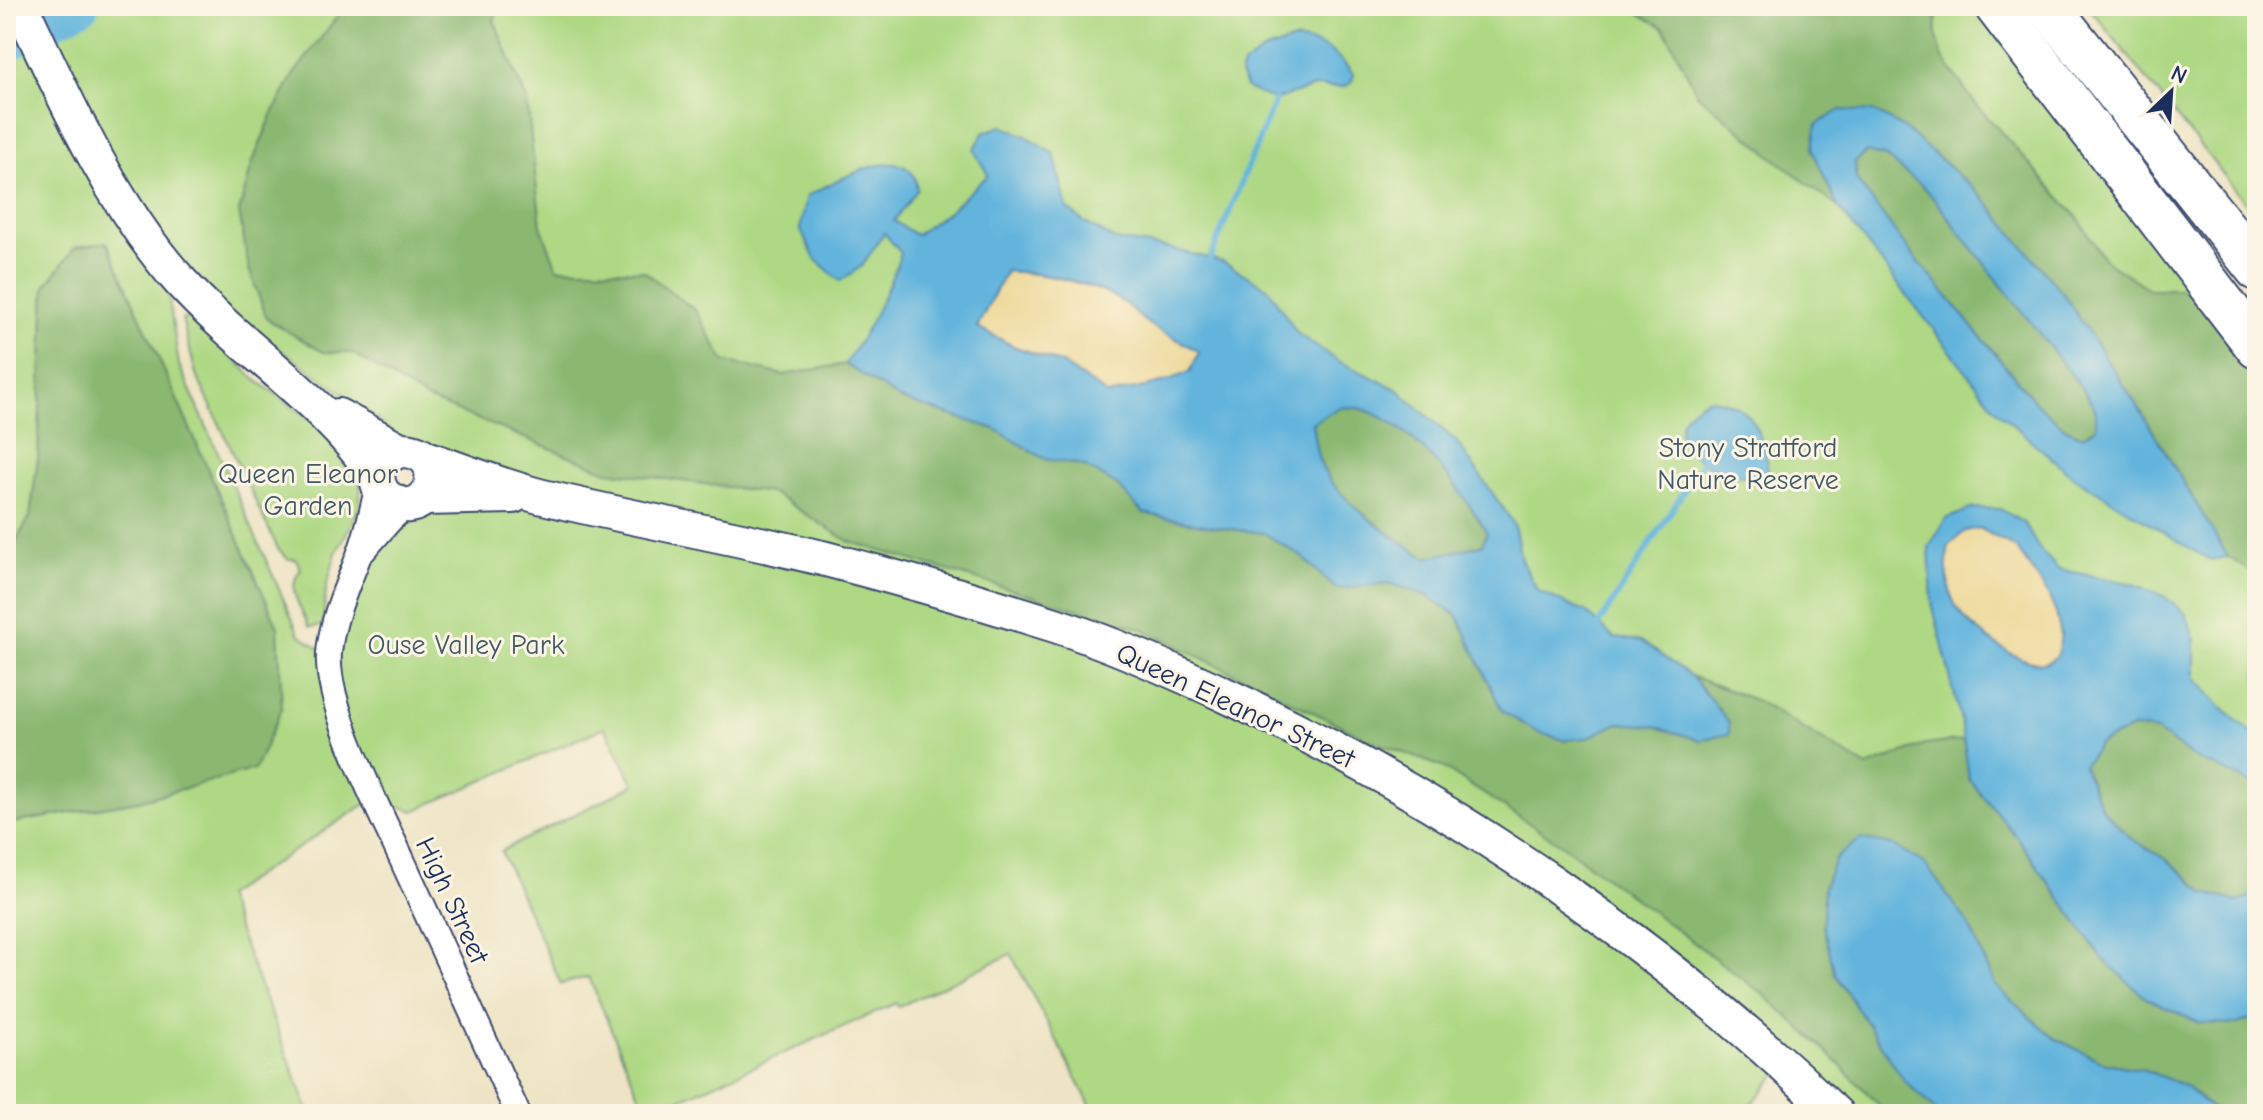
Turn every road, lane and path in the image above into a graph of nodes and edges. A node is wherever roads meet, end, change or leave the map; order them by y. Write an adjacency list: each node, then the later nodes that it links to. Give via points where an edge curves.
1 (21, 6): 6 (street, Queen Eleanor Street, via 67,105 134,217 178,278 222,325)
2 (1996, 6): 5 (highway)
3 (2048, 6): 4 (highway)
4 (2257, 269)
5 (2257, 347)
6 (317, 405): 7 (street, Queen Eleanor Street); 8 (street, Queen Eleanor Street, via 357,447)
7 (413, 454): 8 (street, via 384,459); 9 (street, Queen Eleanor Street); 10 (street, via 433,475)
8 (378, 480): 10 (street, via 384,495 398,504); 11 (street)
9 (538, 496): 10 (street, Queen Eleanor Street); 13 (street, Queen Eleanor Street, via 827,560 1046,622 1179,673 1285,723 1457,819 1550,881 1627,936)
10 (415, 502): 11 (street, via 391,519)
11 (359, 555): 12 (street, High Street, via 335,619 329,655 338,710)
12 (518, 1114)
13 (1836, 1114)

